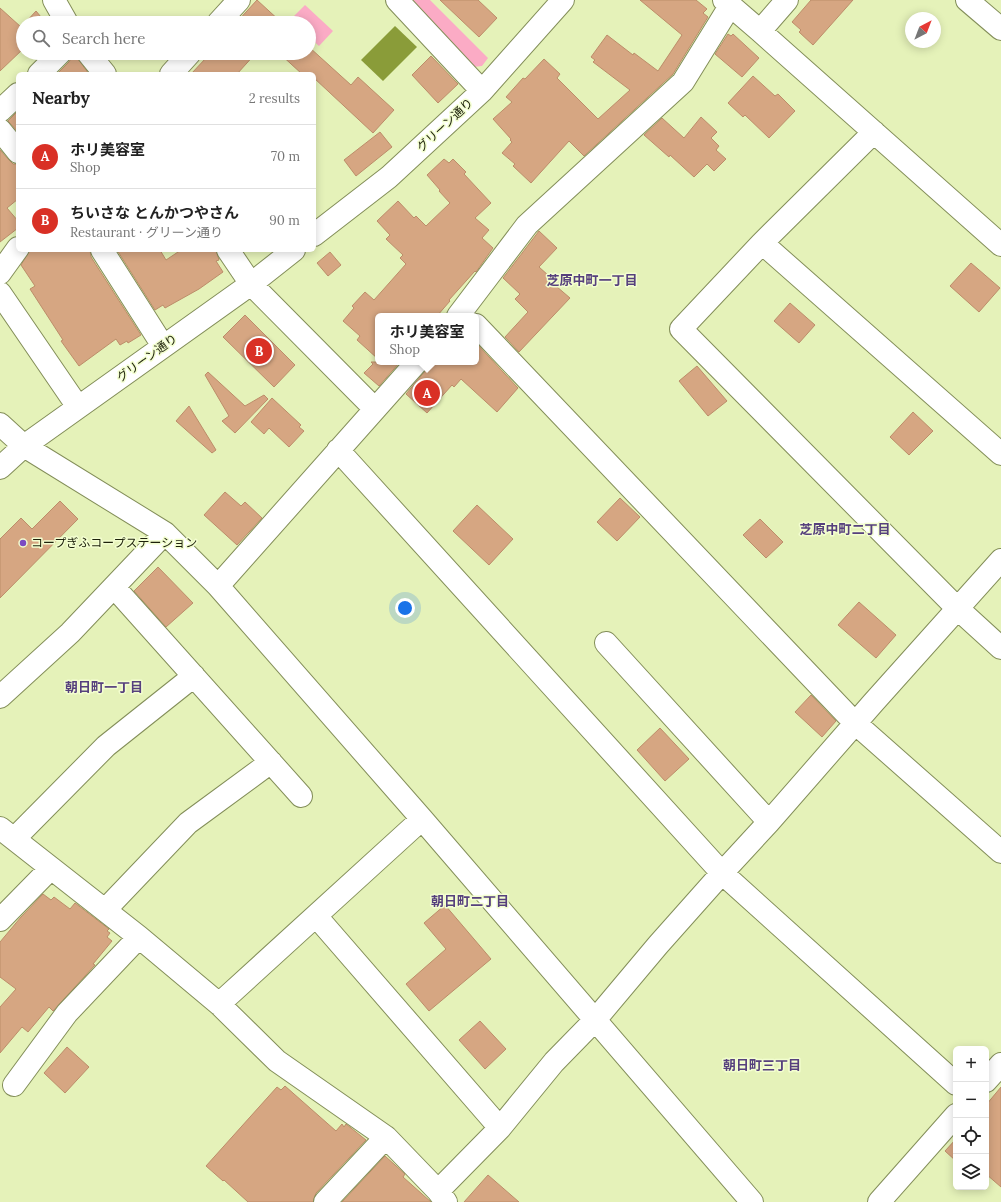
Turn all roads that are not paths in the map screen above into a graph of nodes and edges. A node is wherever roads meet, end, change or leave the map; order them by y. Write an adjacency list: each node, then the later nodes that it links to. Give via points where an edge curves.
1 (54, 0): 8 (street)
2 (238, 0): 9 (street)
3 (397, 0): 18 (street)
4 (563, 0): 18 (street, グリーン通り)
5 (787, 0): 11 (street)
6 (967, 0): 10 (street)
7 (727, 3): 11 (street); 34 (street, via 683,82 527,225)
8 (63, 16)
9 (224, 16)
10 (1001, 29)
11 (760, 31): 22 (street)
12 (53, 60): 15 (street)
13 (94, 60): 16 (street)
14 (184, 60): 17 (street)
15 (40, 72)
16 (103, 72)
17 (173, 72)
18 (482, 91): 24 (street, グリーン通り, via 389,177)
19 (16, 96): 20 (street)
20 (0, 111)
21 (0, 130): 23 (street)
22 (874, 132): 25 (street); 26 (street)
23 (16, 150)
24 (316, 233)
25 (762, 244): 43 (street); 49 (street, via 681,329)
26 (1001, 245)
27 (16, 251): 31 (street)
28 (103, 252): 36 (street)
29 (229, 252): 32 (street)
30 (291, 252): 32 (street, グリーン通り)
31 (0, 273)
32 (251, 284): 36 (street, グリーン通り); 39 (street)
33 (0, 293): 38 (street)
34 (469, 313)
35 (479, 331): 54 (street)
36 (164, 346): 38 (street, グリーン通り)
37 (414, 365): 39 (street)
38 (78, 407): 41 (street, グリーン通り)
39 (375, 409): 42 (street)
40 (0, 424): 41 (street)
41 (24, 446): 44 (street, グリーン通り); 45 (street)
42 (338, 450): 47 (street); 62 (street)
43 (1001, 454)
44 (0, 468)
45 (165, 532): 47 (street); 48 (street)
46 (1001, 560): 49 (street)
47 (218, 586): 57 (street)
48 (114, 587): 52 (street); 53 (street, via 70,633)
49 (957, 608): 51 (street); 54 (street)
50 (606, 643): 58 (street)
51 (1001, 648)
52 (194, 676): 55 (street); 59 (street, via 106,746)
53 (0, 698)
54 (855, 723): 58 (street); 60 (street)
55 (271, 762): 56 (street); 63 (street, via 188,823)
56 (301, 796)
57 (422, 818): 64 (street); 68 (street)
58 (769, 822): 62 (street)
59 (7, 833): 61 (street)
60 (1001, 852)
61 (51, 868): 63 (street); 65 (street)
62 (722, 873): 68 (street); 71 (street)
63 (104, 910): 66 (street)
64 (316, 916): 67 (street); 74 (street)
65 (0, 920)
66 (139, 937): 67 (street); 72 (street, via 67,1013)
67 (219, 1004): 75 (street, via 277,1061)
68 (595, 1020): 74 (street, via 554,1062); 78 (street)
69 (1001, 1064): 70 (street)
70 (989, 1078)
71 (954, 1082)
72 (14, 1085)
73 (953, 1118): 79 (street)
74 (500, 1128): 76 (street)
75 (386, 1137): 76 (street); 77 (street)
76 (442, 1197)
77 (325, 1202)
78 (752, 1202)
79 (879, 1202)

